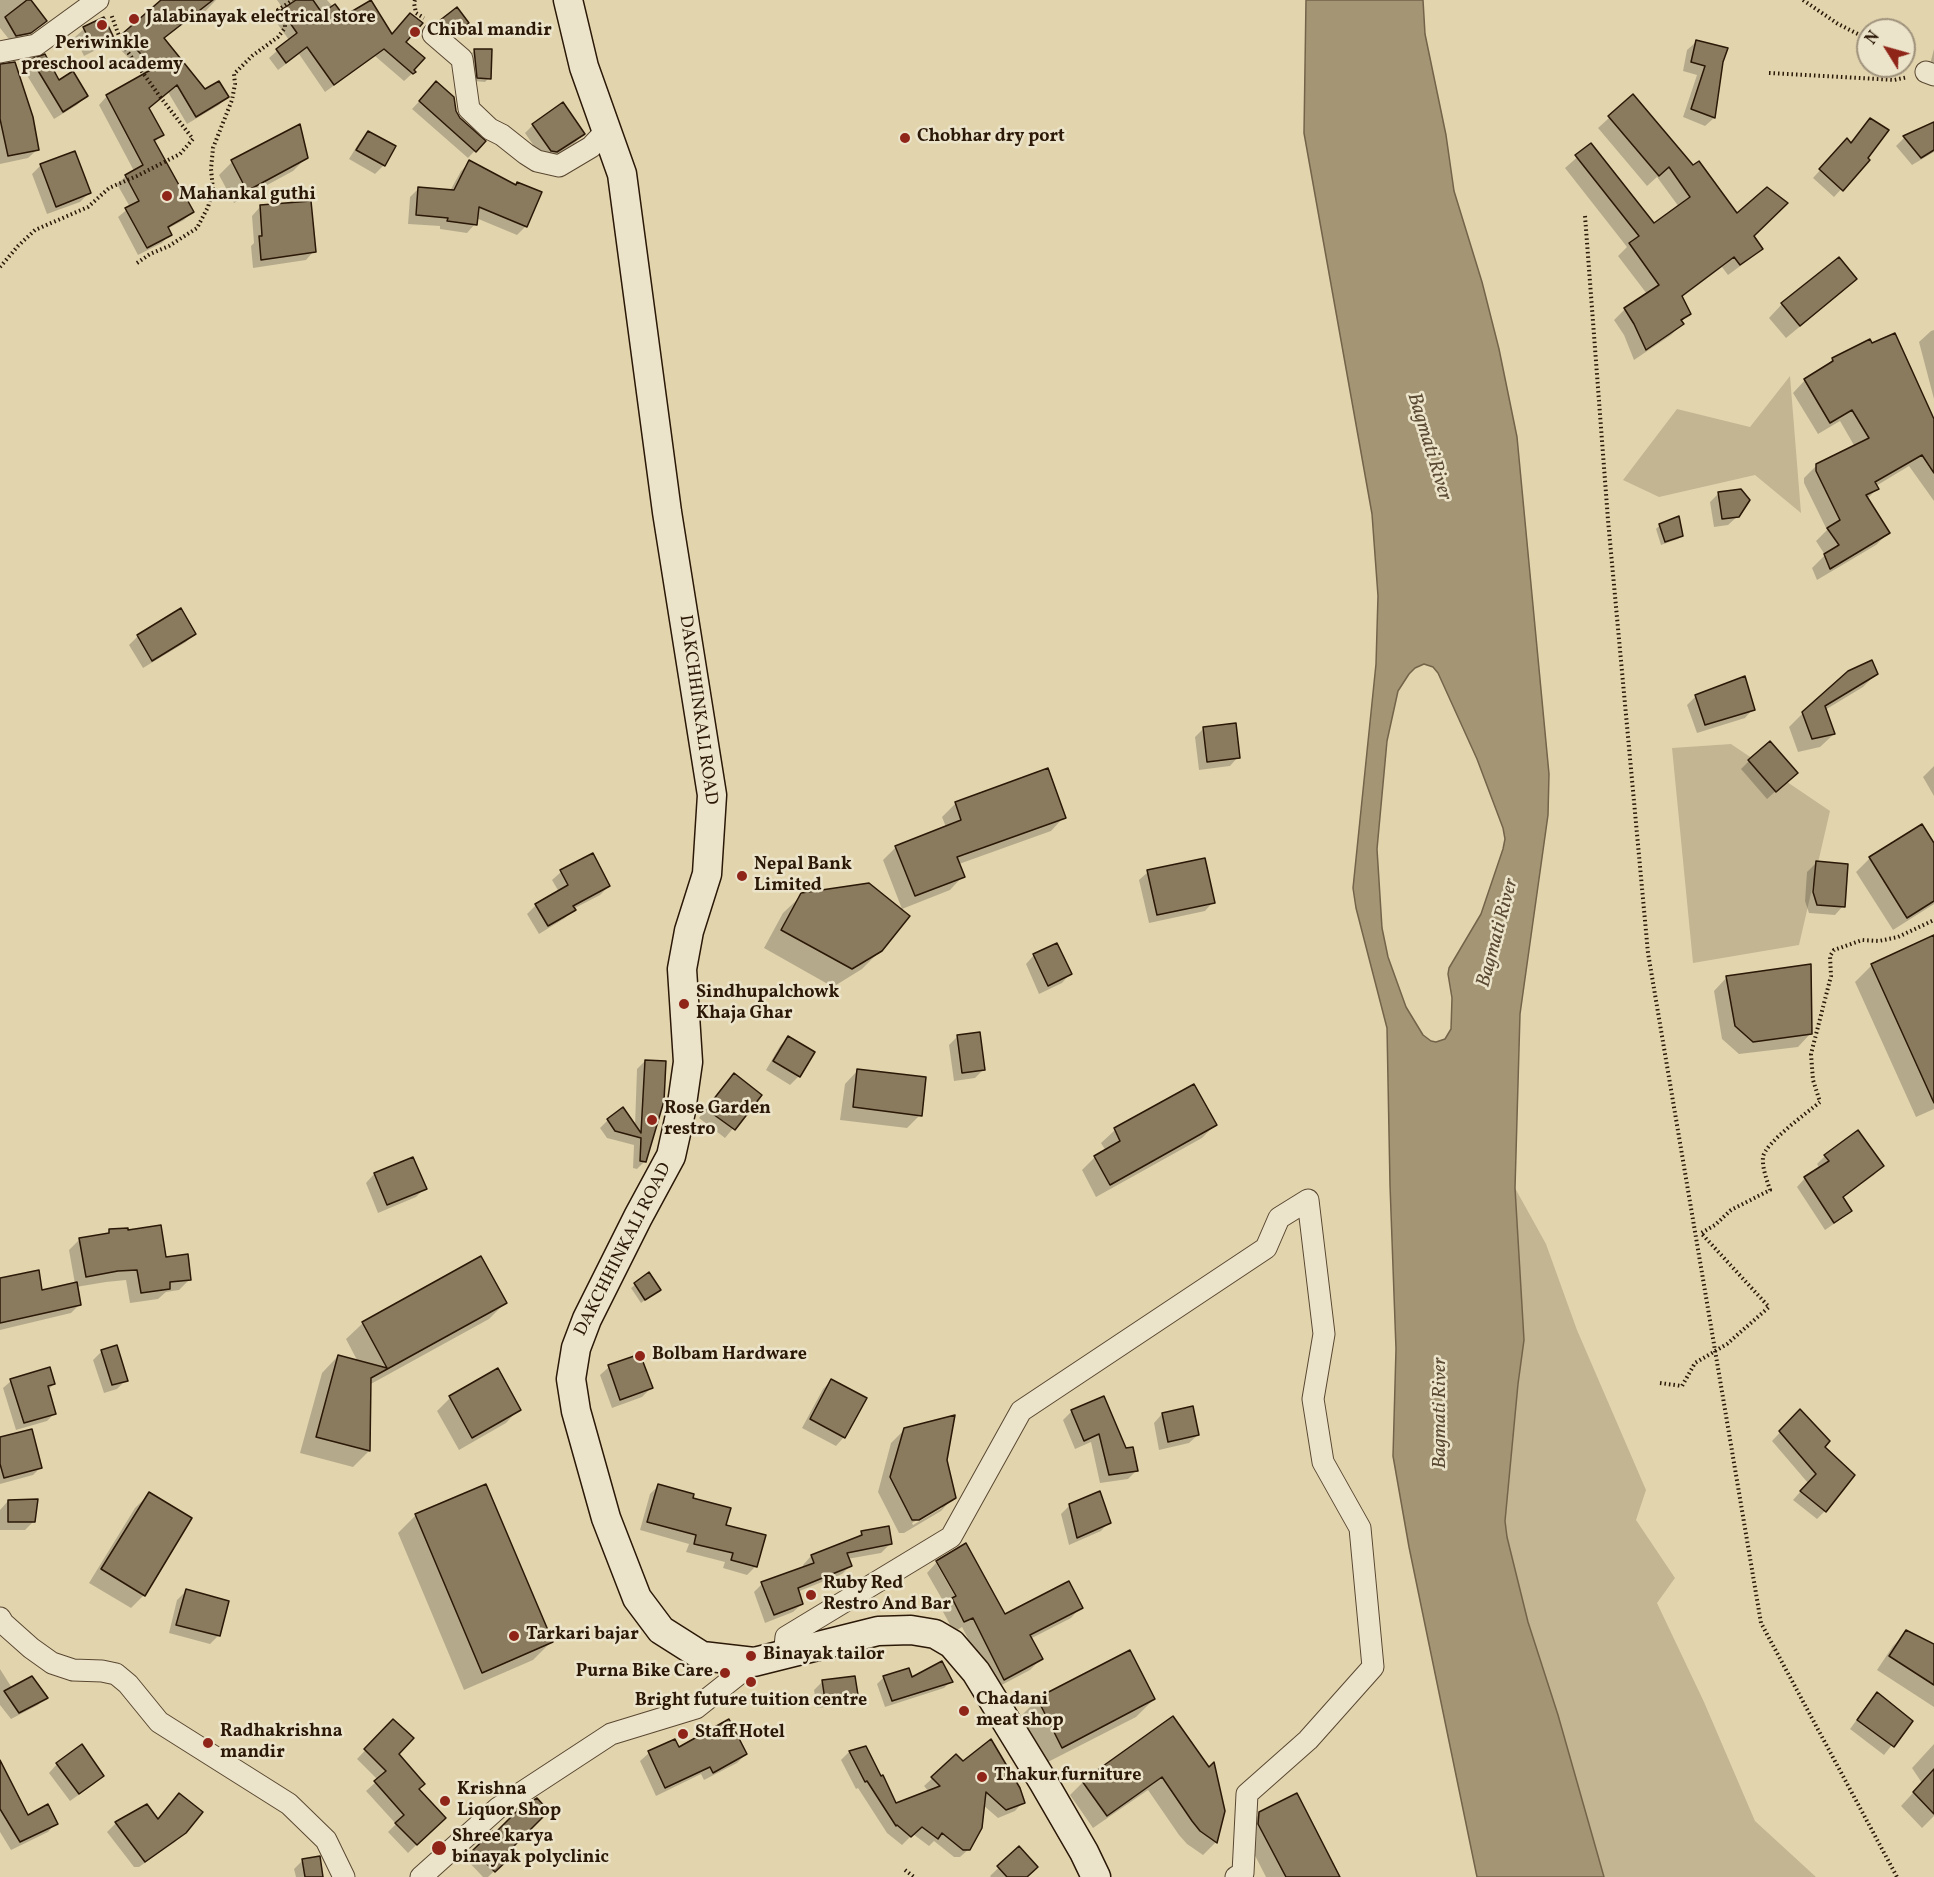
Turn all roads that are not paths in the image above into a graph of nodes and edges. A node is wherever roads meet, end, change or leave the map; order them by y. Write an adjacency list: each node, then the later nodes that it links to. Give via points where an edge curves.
1 (568, 0): 5 (main road, DAKCHHINKALI ROAD, via 584,67)
2 (103, 5): 4 (street, via 36,45)
3 (433, 34): 5 (street, via 462,59 469,109 525,154 559,166 591,147)
4 (0, 52)
5 (607, 130): 8 (main road, DAKCHHINKALI ROAD, via 622,174 667,512 712,795 707,874 682,969 688,1062 671,1156 587,1319 576,1348 571,1379 606,1518 637,1598 661,1630 684,1647 702,1656)
6 (0, 1618): 9 (street, via 52,1663 73,1670 116,1674 159,1722 289,1804 326,1840)
7 (784, 1656): 8 (main road, DAKCHHINKALI ROAD); 11 (main road, DAKCHHINKALI ROAD, via 878,1631 935,1634 952,1644 976,1672); 12 (street, via 786,1637 951,1537 1021,1411 1266,1248 1279,1218 1308,1200 1324,1334 1313,1399 1323,1462 1360,1528 1373,1667 1308,1740 1247,1794 1243,1873)
8 (754, 1662): 10 (street, via 696,1708 611,1734 498,1808)
9 (344, 1877)
10 (421, 1877)
11 (1096, 1877)
12 (1236, 1877)

